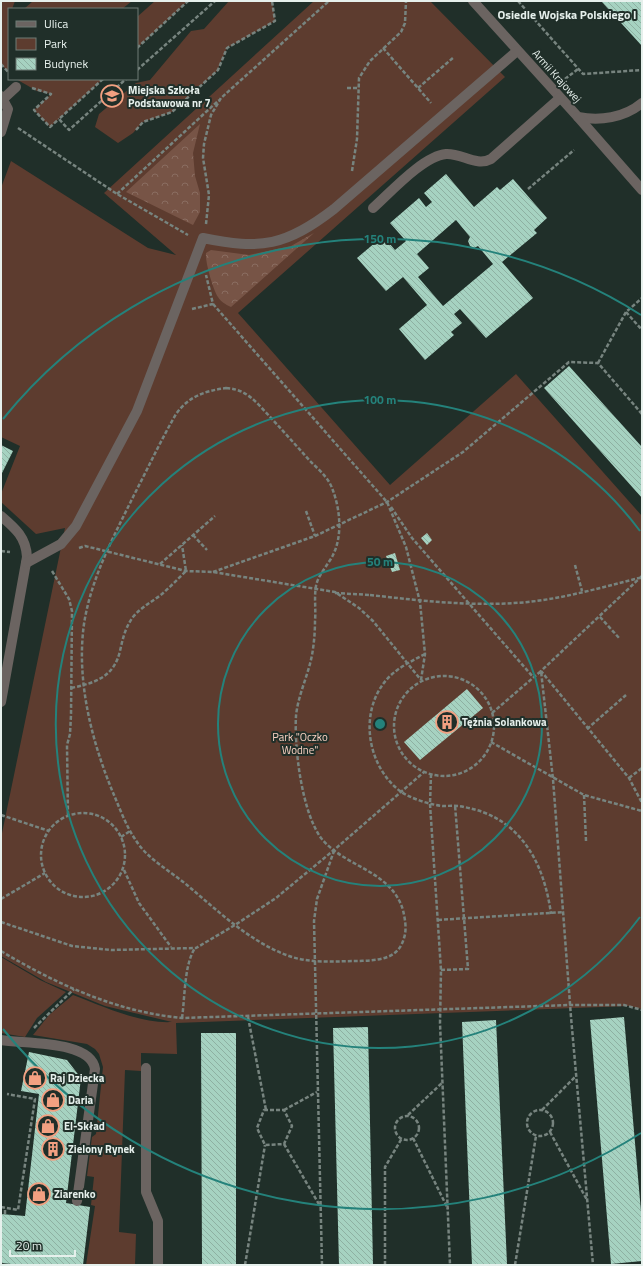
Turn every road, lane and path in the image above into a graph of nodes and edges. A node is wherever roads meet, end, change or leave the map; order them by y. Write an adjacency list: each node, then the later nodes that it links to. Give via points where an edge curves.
1 (188, 1): 8 (path)
2 (215, 1): 13 (path)
3 (272, 1): 30 (path, via 275,21 227,48 218,70 172,112 143,122)
4 (329, 1): 23 (path)
5 (406, 1): 9 (path, via 404,28)
6 (473, 1): 10 (street, Armii Krajowej)
7 (518, 1): 14 (path, via 583,74)
8 (138, 47)
9 (383, 48): 20 (path, via 361,72); 21 (path)
10 (517, 50): 24 (street, Armii Krajowej); 26 (street)
11 (454, 57): 21 (path)
12 (1, 64): 15 (path)
13 (138, 69)
14 (642, 70)
15 (8, 72)
16 (102, 80): 28 (path)
17 (125, 80): 28 (path, via 69,130)
18 (21, 86): 22 (street); 28 (path, via 51,94 34,110 50,127)
19 (347, 88): 20 (path)
20 (358, 88): 36 (path, via 357,139)
21 (418, 88): 26 (path)
22 (2, 97): 29 (street, via 8,109)
23 (221, 98): 35 (path); 38 (path, via 211,115 204,144 203,158 209,195)
24 (560, 98): 27 (street, Armii Krajowej); 37 (street, via 491,159 482,162 453,154 437,157 420,167)
25 (642, 103): 27 (street, Armii Krajowej, via 616,116 596,119)
26 (441, 115): 36 (street)
27 (578, 117): 34 (street)
28 (59, 119)
29 (6, 120): 31 (street); 35 (path)
30 (136, 130)
31 (1, 132)
32 (574, 150): 33 (path)
33 (528, 189)
34 (642, 190)
35 (117, 194): 38 (path)
36 (347, 197): 38 (street, via 308,228 271,243 252,246)
37 (373, 208)
38 (202, 240): 52 (street, via 137,411 76,526)
39 (642, 298): 41 (path)
40 (213, 304): 45 (path)
41 (626, 312): 42 (path); 43 (path)
42 (642, 330)
43 (598, 363): 44 (path); 45 (path, via 569,362 463,452)
44 (642, 414)
45 (387, 502): 49 (path); 66 (path, via 406,547); 67 (path, via 412,538)
46 (306, 511): 51 (path)
47 (1, 516): 56 (street, via 23,538 27,550)
48 (215, 516): 50 (path)
49 (340, 525): 51 (path); 55 (path, via 333,491 324,475 247,393 226,388 207,391 182,405); 63 (path, via 336,549 319,578)
50 (194, 535): 53 (path); 54 (path)
51 (316, 536): 61 (path)
52 (65, 540): 55 (path, via 74,549 85,546); 56 (street, via 51,551)
53 (182, 545): 57 (path); 60 (path)
54 (207, 550)
55 (106, 552): 57 (path); 75 (path, via 84,621)
56 (26, 563): 78 (street)
57 (160, 564): 60 (path)
58 (575, 565): 64 (path)
59 (52, 571): 76 (path, via 69,599 72,611)
60 (186, 571): 61 (path); 75 (path, via 162,594 136,613 128,624 118,659 106,676)
61 (213, 572): 63 (path)
62 (641, 577): 64 (path); 68 (path)
63 (316, 589): 65 (path); 99 (path, via 314,644 299,698 297,746 308,811 319,836)
64 (582, 591): 67 (path, via 528,602)
65 (335, 592): 66 (path); 71 (path, via 373,620)
66 (420, 602): 67 (path); 70 (path)
67 (468, 603): 73 (path)
68 (600, 617): 69 (path); 72 (path)
69 (620, 639)
70 (425, 654): 71 (path); 74 (path)
71 (408, 663): 74 (path); 87 (path, via 389,677 381,688 370,715 369,730 375,757 388,779)
72 (541, 671): 73 (path); 80 (path); 86 (path)
73 (533, 677): 79 (path)
74 (422, 680): 79 (path, via 442,676 459,678 474,686 485,698); 83 (path, via 402,698 395,713 394,728 397,744 405,758)
75 (85, 685): 76 (path); 96 (path, via 91,726 99,756)
76 (71, 688): 94 (path, via 72,715 67,745)
77 (626, 695): 80 (path)
78 (1, 702)
79 (492, 713): 81 (path)
80 (587, 729): 85 (path)
81 (491, 742): 84 (path, via 474,766 460,773); 86 (path)
82 (642, 768): 85 (path)
83 (424, 772): 84 (path); 87 (path)
84 (431, 774): 90 (path)
85 (629, 778): 89 (path)
86 (553, 779): 88 (path); 103 (path)
87 (400, 792): 90 (path); 99 (path)
88 (584, 795): 92 (path); 98 (path)
89 (642, 803)
90 (430, 804): 91 (path); 106 (path)
91 (455, 806): 104 (path, via 492,816 522,838 542,871); 105 (path)
92 (642, 811)
93 (1, 815): 95 (path)
94 (68, 816): 95 (path); 97 (path, via 80,813 93,814 114,827)
95 (49, 831): 101 (path, via 43,844)
96 (130, 831): 97 (path); 108 (path, via 148,855)
97 (121, 837): 100 (path, via 125,849)
98 (586, 841)
99 (334, 850): 108 (path, via 276,898); 112 (path, via 317,899 314,921); 112 (path, via 373,874 395,892 404,915 406,929 399,949 389,957 378,960)
100 (124, 869): 101 (path, via 113,885 102,893 89,897 76,897 63,892); 109 (path, via 139,903)
101 (45, 873): 102 (path)
102 (1, 899)
103 (564, 912): 104 (path); 115 (path)
104 (551, 914): 105 (path)
105 (465, 918): 106 (path); 113 (path, via 468,969)
106 (438, 920): 113 (path)
107 (1, 922): 109 (path, via 72,946 111,950)
108 (235, 925): 110 (path); 112 (path, via 288,956)
109 (172, 947): 110 (path)
110 (196, 948): 120 (path, via 191,955)
111 (1, 952): 114 (path)
112 (315, 961): 118 (path)
113 (441, 970): 117 (path)
114 (74, 989): 120 (path, via 134,1010 163,1017); 122 (path, via 35,1026)
115 (570, 1005): 116 (path, via 624,1005); 117 (path); 124 (path)
116 (642, 1010)
117 (440, 1011): 118 (path); 125 (path)
118 (316, 1014): 119 (path); 126 (path)
119 (248, 1017): 120 (path); 128 (path)
120 (182, 1018)
121 (1, 1040): 122 (street)
122 (25, 1042): 138 (street, via 79,1051 86,1054 94,1063)
123 (146, 1068): 145 (street, via 146,1192 158,1221)
124 (576, 1076): 130 (path); 139 (path)
125 (443, 1082): 131 (path); 143 (path)
126 (317, 1092): 129 (path); 141 (path)
127 (7, 1094): 142 (path, via 36,1099 18,1210)
128 (266, 1110): 129 (path); 137 (path, via 256,1128)
129 (284, 1110): 136 (path, via 292,1126)
130 (542, 1110): 132 (path, via 550,1114 553,1121); 133 (path, via 534,1111 528,1118 527,1127)
131 (407, 1116): 134 (path, via 398,1119 395,1126 396,1133); 135 (path, via 418,1124 418,1132)
132 (550, 1132): 133 (path); 139 (path)
133 (536, 1136): 150 (path)
134 (402, 1138): 135 (path); 148 (path, via 386,1168)
135 (413, 1138): 143 (path)
136 (284, 1144): 137 (path); 141 (path)
137 (265, 1145): 146 (path)
138 (77, 1201)
139 (588, 1201): 151 (path)
140 (1, 1207): 142 (path)
141 (320, 1207): 147 (path)
142 (5, 1208): 144 (path)
143 (448, 1211): 149 (path)
144 (5, 1214)
145 (158, 1265)
146 (245, 1265)
147 (322, 1265)
148 (385, 1265)
149 (450, 1265)
150 (515, 1265)
151 (593, 1265)

